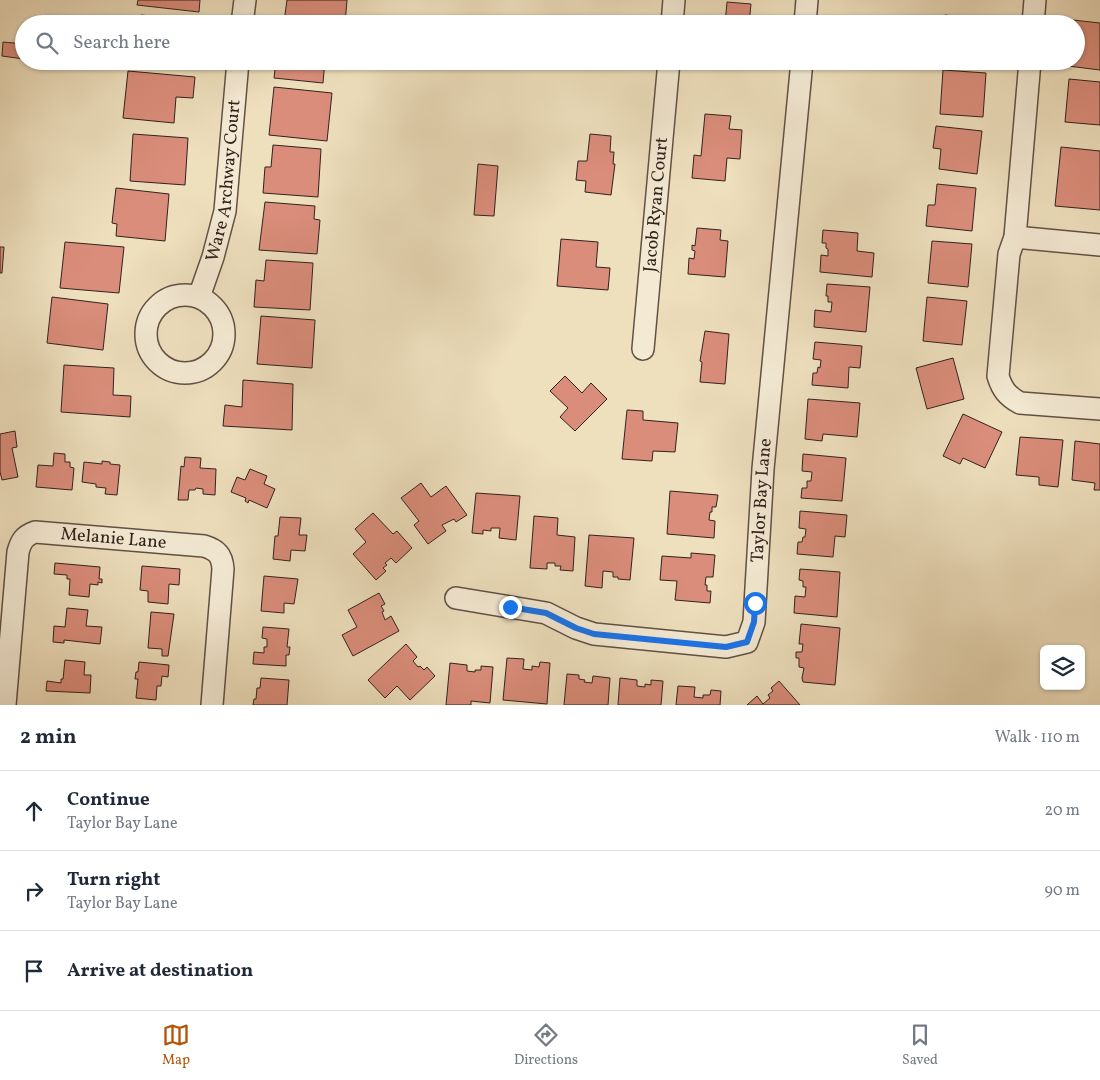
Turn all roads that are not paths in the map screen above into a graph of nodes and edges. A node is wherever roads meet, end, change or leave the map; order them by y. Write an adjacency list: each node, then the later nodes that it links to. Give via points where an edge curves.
1 (245, 0): 5 (street)
2 (674, 0): 6 (street)
3 (807, 0): 7 (street)
4 (1035, 0): 8 (street)
5 (243, 15)
6 (673, 15)
7 (806, 15)
8 (1034, 15)
9 (237, 70): 15 (street, Ware Archway Court, via 224,211)
10 (667, 70): 16 (street, Jacob Ryan Court)
11 (801, 70): 18 (street, Taylor Bay Lane, via 763,468 754,622 747,642 726,647 594,634 546,613)
12 (1029, 70): 13 (street)
13 (1015, 237): 14 (street); 17 (street, via 1009,254 998,376 1002,389 1020,403)
14 (1100, 245)
15 (199, 297)
16 (642, 349)
17 (1100, 409)
18 (456, 598)
19 (5, 705): 20 (street, Melanie Lane, via 18,552 21,542 35,532 204,546 218,553 223,569)
20 (212, 705)

